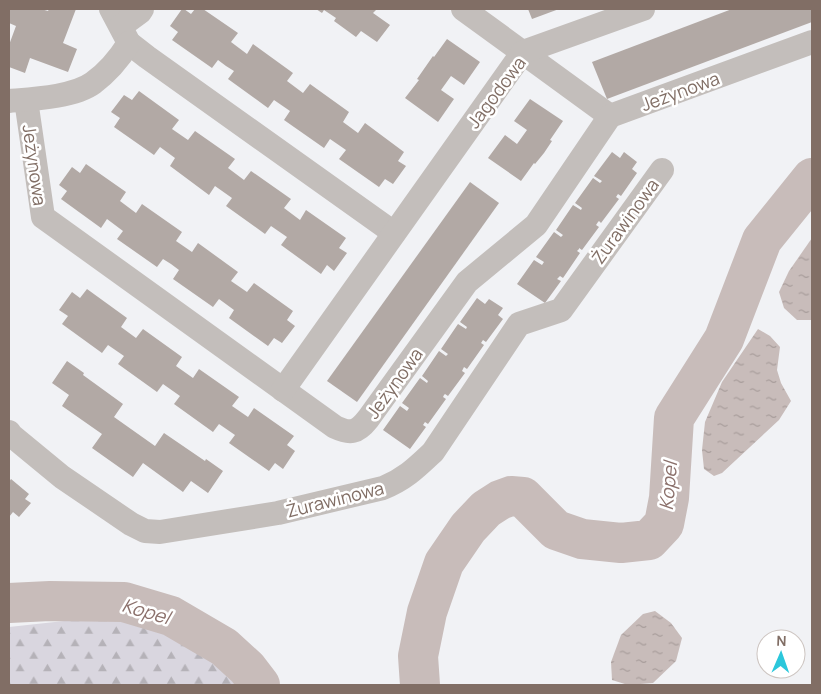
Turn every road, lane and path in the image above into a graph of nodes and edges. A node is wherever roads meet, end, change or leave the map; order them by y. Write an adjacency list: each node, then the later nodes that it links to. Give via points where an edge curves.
1 (142, 9): 4 (street)
2 (463, 9): 6 (street)
3 (643, 9): 6 (street, Jagodowa)
4 (120, 26): 7 (street, via 115,63 91,84 77,91); 10 (street, via 155,63)
5 (812, 42): 8 (street, Jeżynowa)
6 (523, 52): 8 (street); 10 (street, Jagodowa)
7 (17, 100): 11 (street, Jeżynowa, via 43,217)
8 (610, 116): 11 (street, Jeżynowa, via 536,225 467,282 362,427 344,431 335,427)
9 (662, 170): 12 (street, Żurawinowa, via 561,310 519,324 433,452 416,469 383,488 278,513 151,532 130,524 70,482)
10 (394, 233): 11 (street, Jagodowa)
11 (283, 390)
12 (9, 432)

